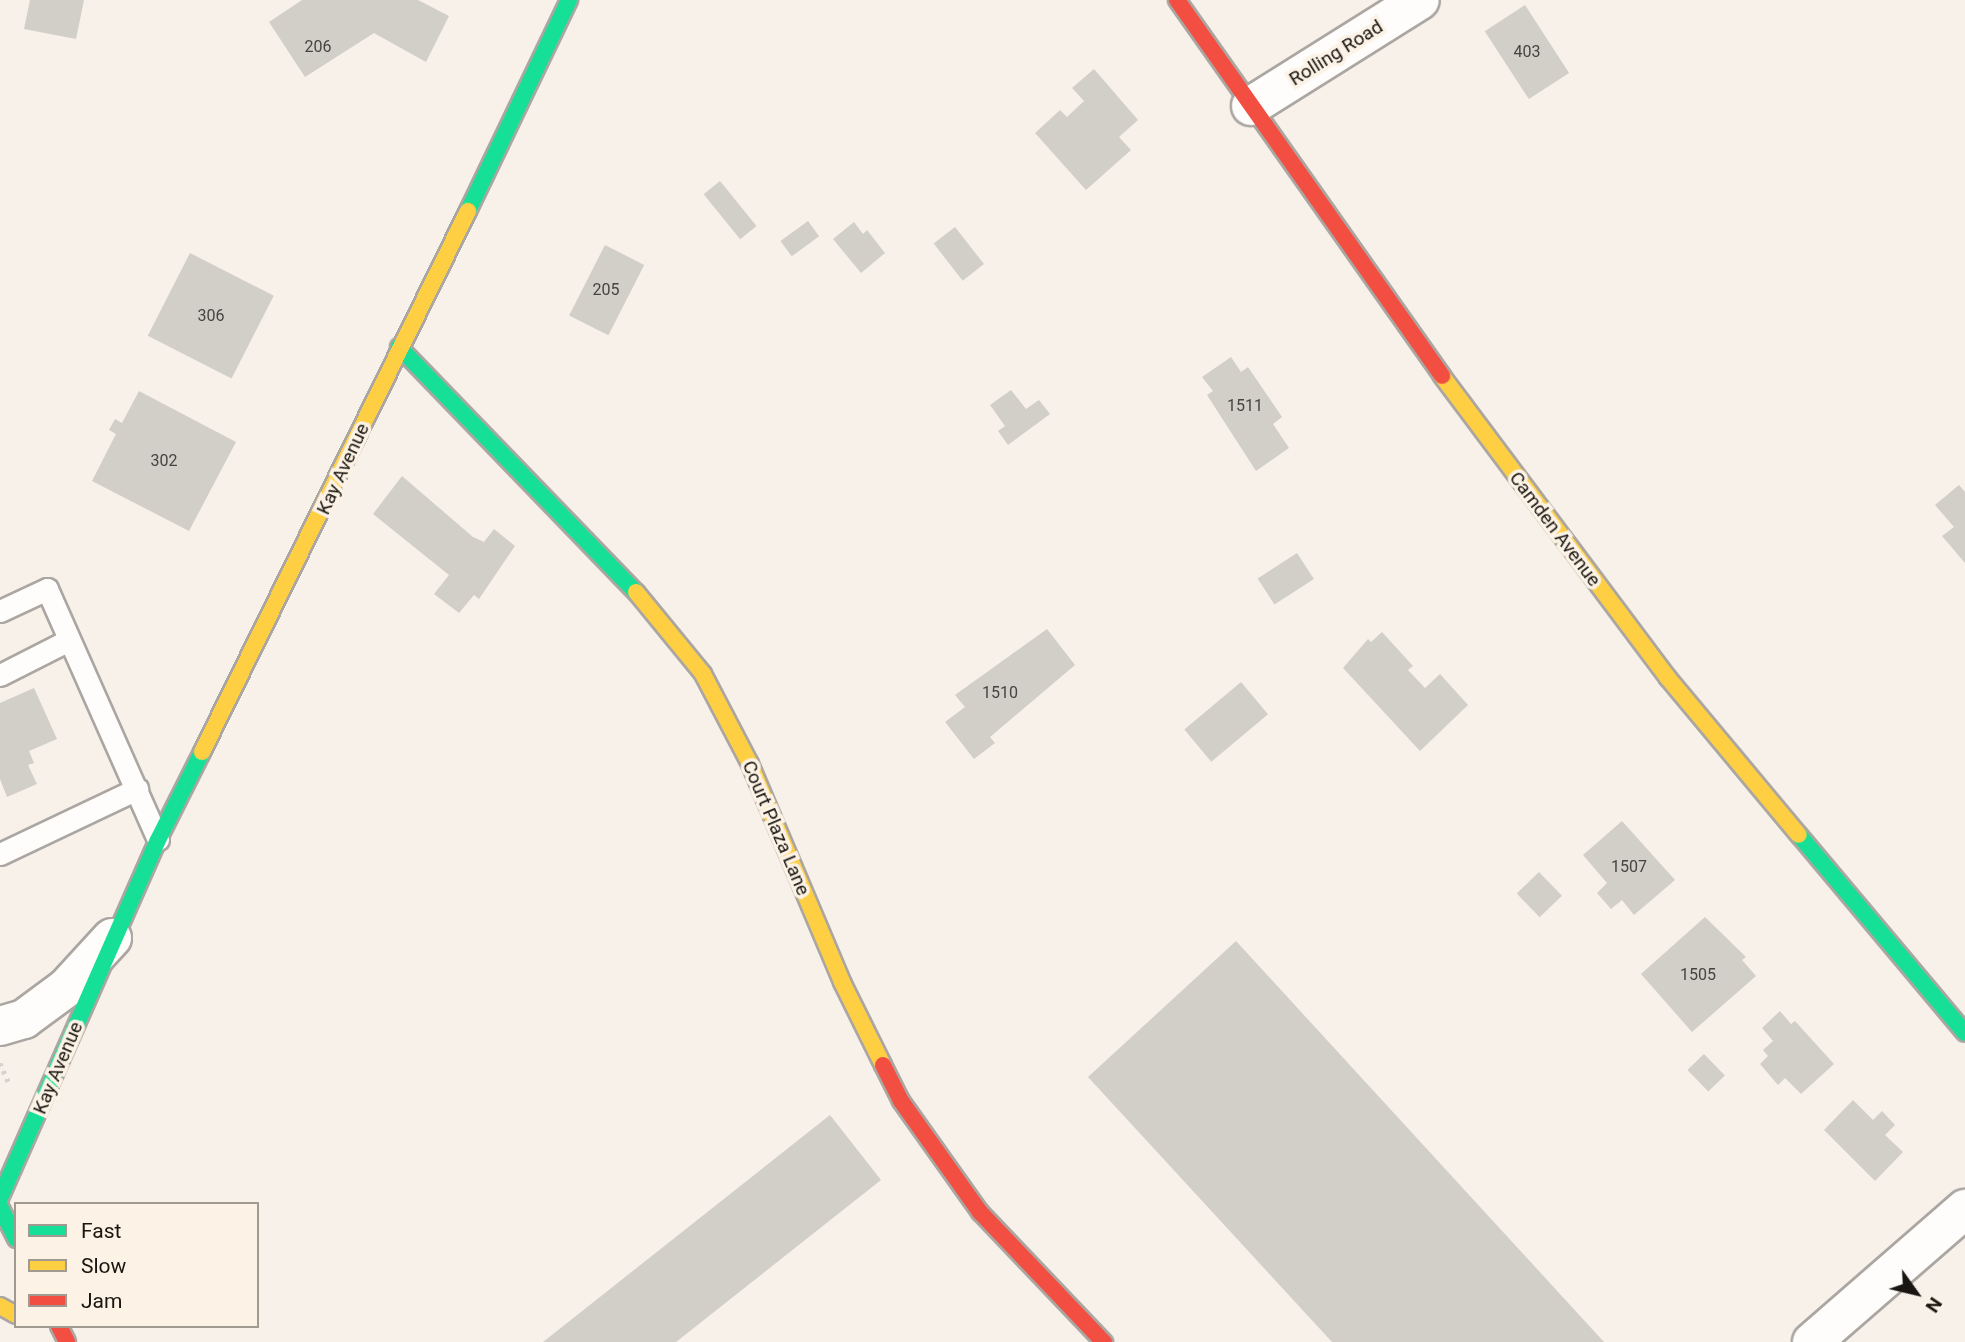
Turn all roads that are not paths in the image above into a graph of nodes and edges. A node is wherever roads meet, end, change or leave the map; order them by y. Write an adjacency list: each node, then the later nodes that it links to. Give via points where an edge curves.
1 (569, 0): 5 (street, Kay Avenue)
2 (1177, 0): 4 (street, Camden Avenue)
3 (1420, 0): 4 (street, Rolling Road)
4 (1251, 106): 14 (street, Camden Avenue, via 1455,394 1668,678)
5 (399, 347): 10 (street, Kay Avenue, via 335,488); 19 (street, Court Plaza Lane, via 611,563 703,674 750,764 842,982 901,1101 980,1212)
6 (0, 611): 7 (lane, via 47,589)
7 (69, 640): 8 (lane); 9 (lane)
8 (0, 675)
9 (137, 789): 10 (lane); 11 (lane)
10 (158, 840): 12 (street, Kay Avenue)
11 (0, 854)
12 (113, 937): 13 (street, Kay Avenue, via 65,988 24,1019); 15 (street, Kay Avenue)
13 (0, 1026)
14 (1965, 1033)
15 (0, 1198)
16 (0, 1207): 18 (street)
17 (1965, 1209): 20 (street)
18 (14, 1235)
19 (1104, 1342)
20 (1812, 1342)

